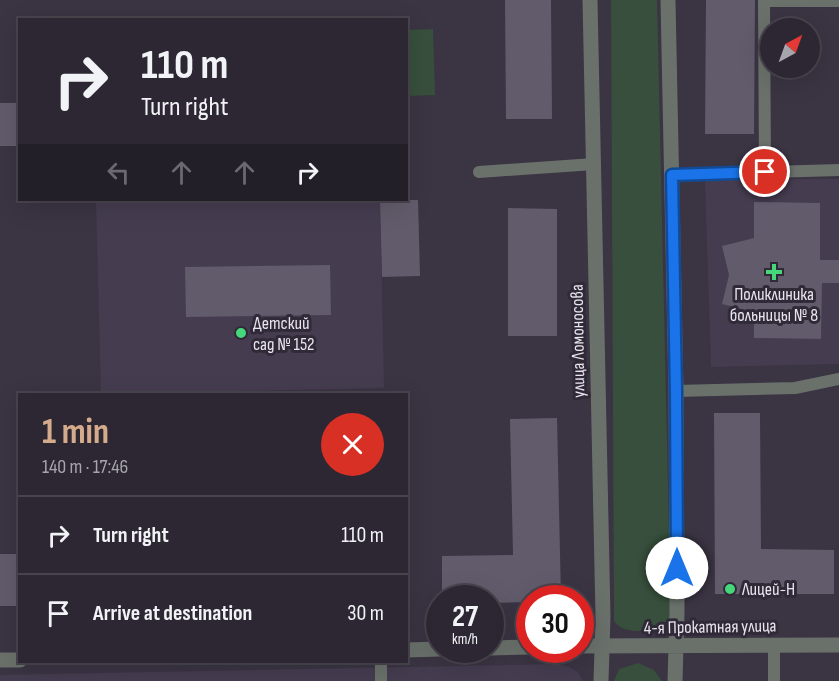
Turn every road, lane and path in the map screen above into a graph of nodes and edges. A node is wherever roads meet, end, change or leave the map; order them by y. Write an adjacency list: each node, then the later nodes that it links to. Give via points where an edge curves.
1 (590, 0): 4 (street, улица Ломоносова)
2 (668, 0): 8 (street)
3 (839, 1): 7 (lane, via 764,1)
4 (594, 164): 6 (lane); 14 (street, улица Ломоносова)
5 (839, 170): 7 (lane)
6 (479, 172)
7 (765, 172): 8 (lane)
8 (672, 175): 10 (street)
9 (839, 379): 10 (lane, via 795,388)
10 (676, 391): 15 (street)
11 (839, 645): 12 (street, 4-я Прокатная улица)
12 (774, 646): 15 (street, 4-я Прокатная улица); 24 (lane)
13 (594, 647): 14 (street, 4-я Прокатная улица)
14 (603, 647): 15 (street, 4-я Прокатная улица); 22 (street, улица Ломоносова)
15 (677, 647): 23 (street)
16 (426, 649): 17 (street)
17 (408, 650)
18 (0, 660): 19 (street)
19 (18, 660)
20 (381, 663): 21 (lane)
21 (381, 681)
22 (601, 681)
23 (675, 681)
24 (774, 681)

